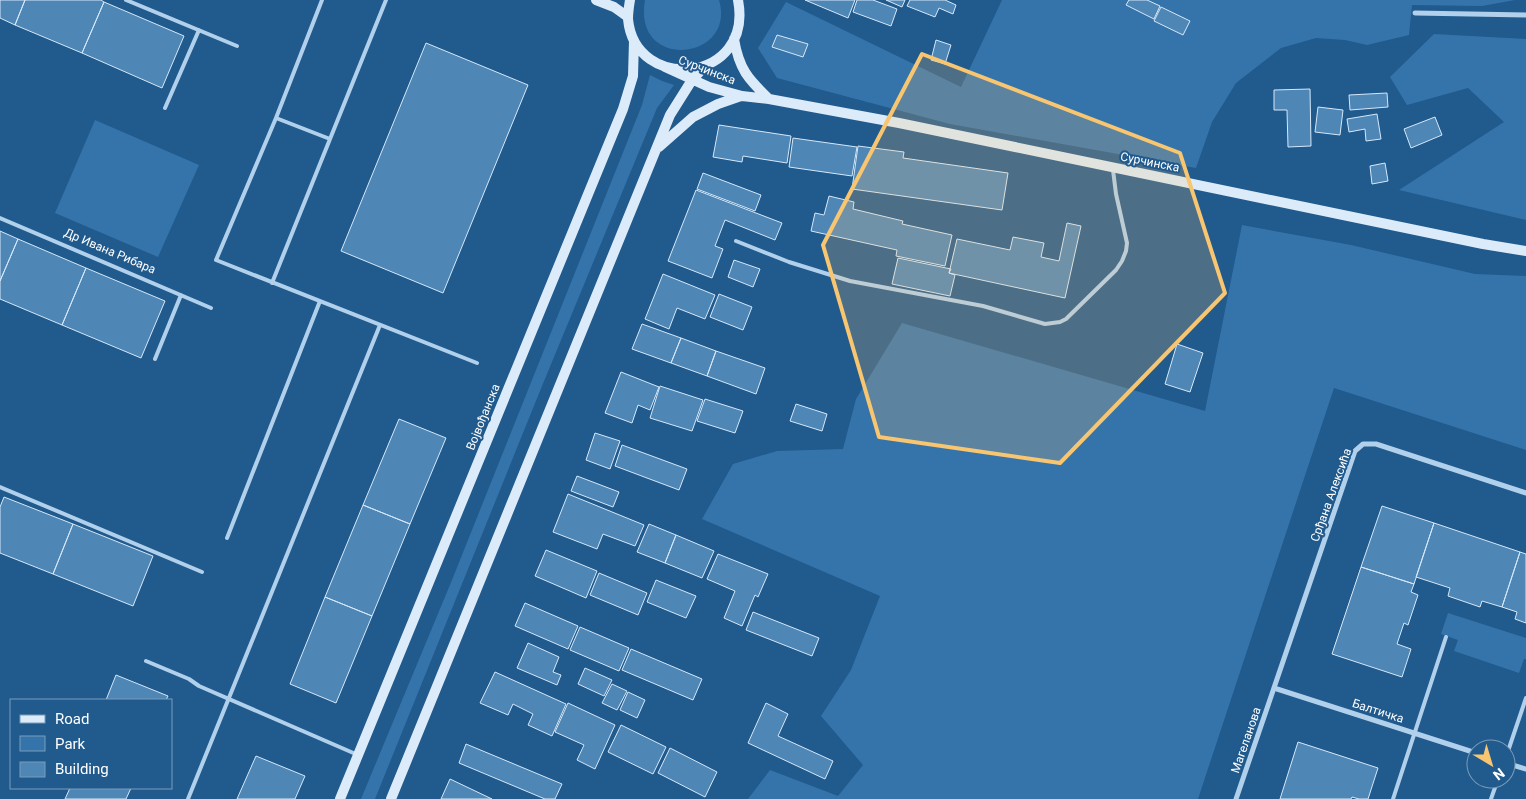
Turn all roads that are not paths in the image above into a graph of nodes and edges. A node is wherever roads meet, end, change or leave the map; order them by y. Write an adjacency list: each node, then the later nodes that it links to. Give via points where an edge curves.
1 (126, 0): 10 (lane)
2 (322, 0): 20 (lane)
3 (386, 0): 21 (lane)
4 (596, 0): 9 (main road)
5 (630, 0): 9 (main road)
6 (738, 0): 11 (main road, via 740,20)
7 (1415, 12): 8 (street)
8 (1526, 15)
9 (628, 17): 12 (main road)
10 (199, 30): 13 (lane); 19 (lane)
11 (734, 39): 14 (main road, via 720,57); 18 (main road, Сурчинска, via 741,68)
12 (634, 41): 15 (main road, Сурчинска, via 654,62); 46 (main road, Војвођанска, via 633,76 623,109)
13 (237, 46)
14 (705, 66): 15 (main road, via 685,71); 16 (main road)
15 (665, 67): 16 (main road, Сурчинска)
16 (692, 80): 17 (main road, Сурчинска); 22 (main road, via 673,110)
17 (742, 96): 18 (main road, Сурчинска); 22 (main road, via 693,117)
18 (769, 99): 23 (main road, Сурчинска)
19 (165, 108)
20 (276, 118): 21 (lane); 27 (lane, via 216,260)
21 (330, 139): 27 (lane)
22 (655, 150): 49 (main road)
23 (1113, 168): 25 (lane, via 1126,233 1126,251 1116,270 1060,322 1045,324 983,306 862,284); 26 (main road, Сурчинска)
24 (0, 218): 28 (lane, Др Ивана Рибара)
25 (736, 242)
26 (1526, 251)
27 (272, 283): 29 (lane)
28 (181, 296): 30 (lane, Др Ивана Рибара); 32 (lane)
29 (320, 301): 31 (lane); 36 (lane)
30 (211, 308)
31 (380, 325): 33 (lane); 42 (lane)
32 (155, 359)
33 (477, 363)
34 (0, 487): 37 (lane)
35 (1526, 493): 40 (street, Срђана Алексића, via 1382,446 1364,444 1355,451)
36 (227, 538)
37 (202, 572)
38 (1446, 636): 43 (lane)
39 (146, 660): 42 (lane)
40 (1274, 688): 43 (street, Балтичка); 50 (street, Магеланова)
41 (1526, 698): 44 (lane)
42 (229, 700): 46 (lane); 47 (lane)
43 (1415, 733): 45 (street, Балтичка); 51 (lane)
44 (1512, 739)
45 (1466, 750)
46 (358, 755): 48 (main road, Војвођанска)
47 (188, 799)
48 (340, 799)
49 (391, 799)
50 (1236, 799)
51 (1393, 799)

